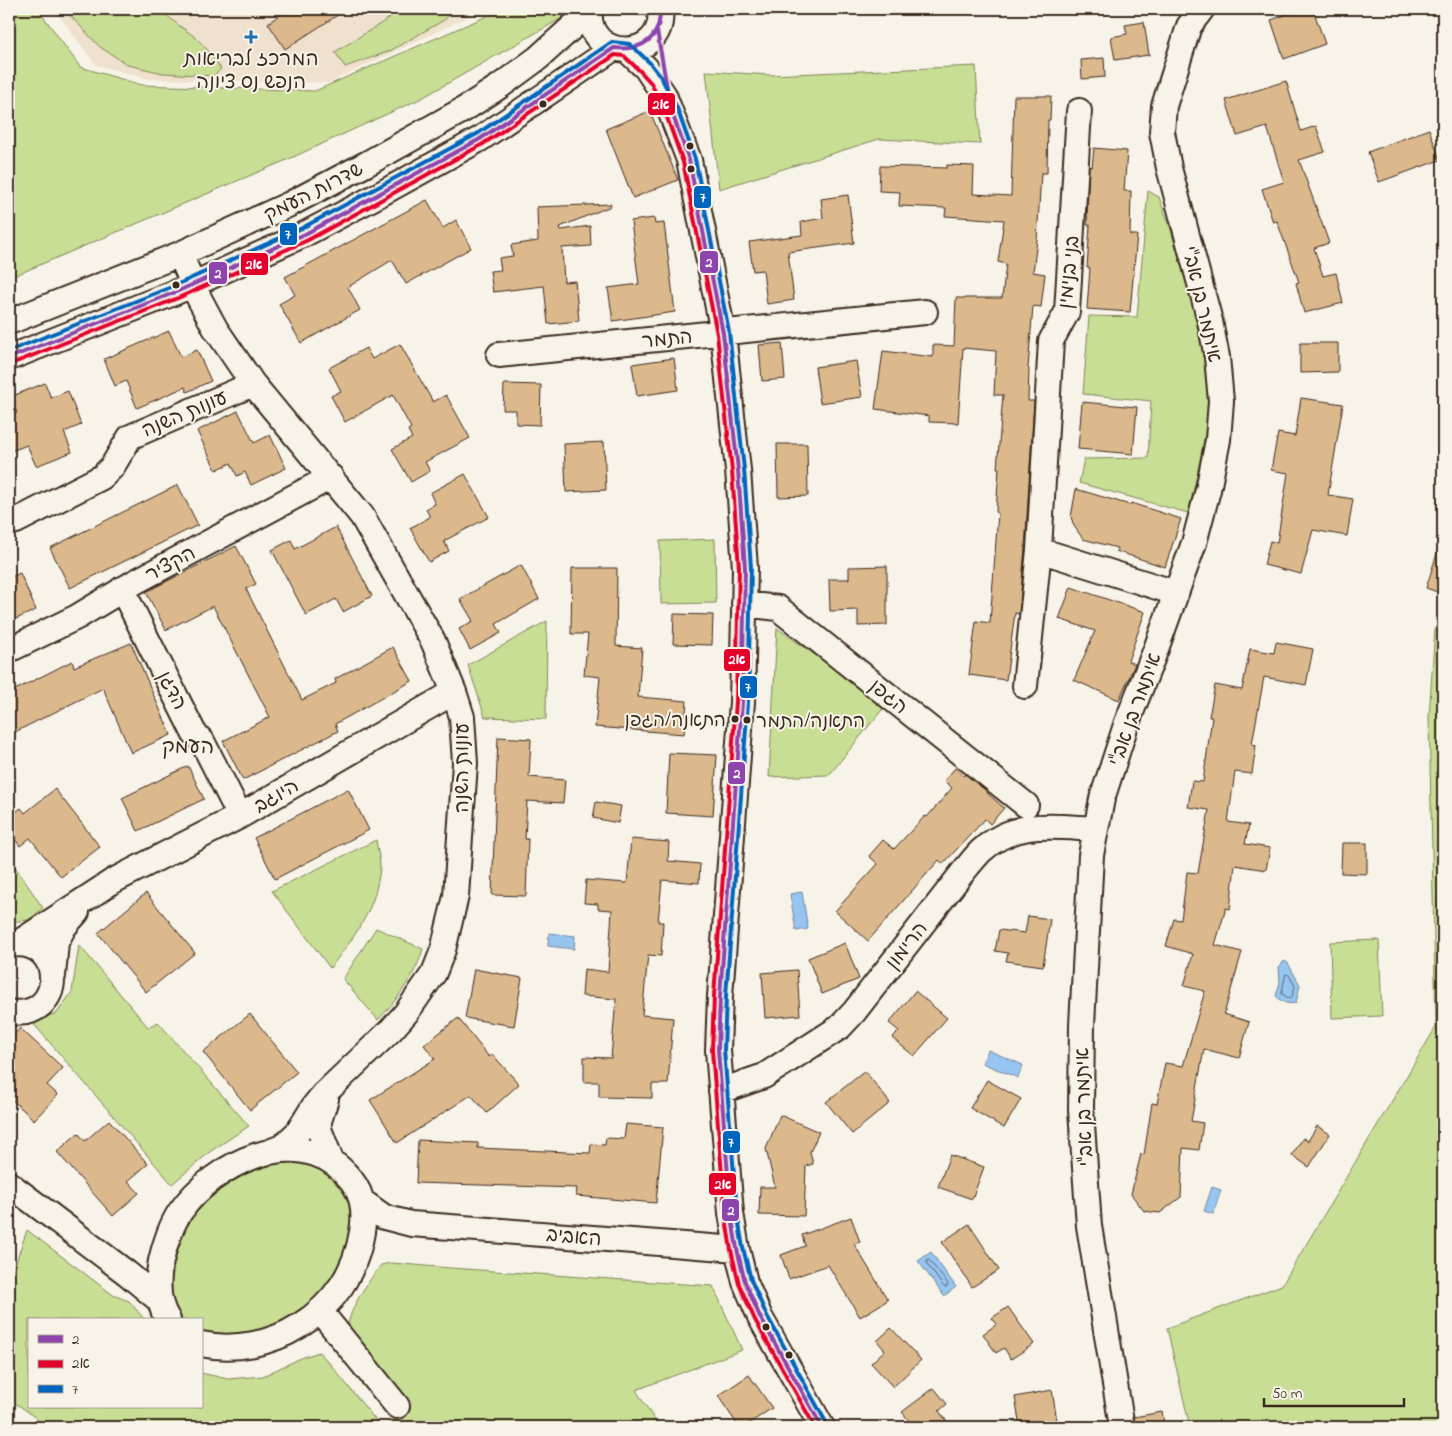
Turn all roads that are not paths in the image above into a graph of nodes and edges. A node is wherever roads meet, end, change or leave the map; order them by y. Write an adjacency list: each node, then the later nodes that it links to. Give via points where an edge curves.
1 (1202, 9): 19 (street, איתמר בן אב"י, via 1189,26 1164,106 1162,132 1210,321 1221,401 1218,440 1208,490)
2 (590, 10): 4 (street, via 590,22 598,38); 7 (street, שדרות העמק, via 538,58 463,110 290,204)
3 (661, 16): 4 (street, שדרות העמק, via 652,38 636,49); 5 (street)
4 (620, 49): 5 (street, via 643,64 656,80); 8 (street, שדרות העמק, via 480,138 399,184 305,234)
5 (671, 110): 11 (street, via 689,160)
6 (1080, 111): 17 (street, בני בנימין, via 1067,312 1051,341)
7 (180, 254): 8 (street, עונות השנה); 10 (street, שדרות העמק)
8 (193, 284): 13 (street, שדרות העמק); 14 (street, עונות השנה, via 215,328)
9 (925, 312): 11 (street, התמר)
10 (9, 322)
11 (723, 332): 12 (street, התמר); 20 (street, via 738,470 745,568)
12 (499, 355)
13 (9, 358)
14 (253, 384): 15 (street, עונות השנה); 16 (street, עונות השנה, via 130,437 102,477)
15 (331, 477): 18 (street, הקציר); 23 (street, עונות השנה, via 362,516 433,642)
16 (16, 521)
17 (1039, 550): 19 (street); 22 (street, בני בנימין)
18 (122, 590): 21 (street, הקציר); 25 (street, הדגן)
19 (1176, 593): 26 (street, איתמר בן אב"י, via 1126,724 1102,798)
20 (744, 604): 24 (street, הגפן, via 778,608); 32 (street, via 742,702 720,996 718,1050)
21 (9, 650)
22 (1025, 686)
23 (454, 692): 25 (street, היוגב); 31 (street, עונות השנה, via 462,717 465,763 456,896 443,950 434,973 406,1013)
24 (1026, 805)
25 (240, 816): 27 (street, היוגב)
26 (1096, 829): 32 (street, הרימון, via 1027,827 1002,836 962,872 840,1027 764,1076); 47 (street, איתמר בן אב"י, via 1091,854 1081,1110 1089,1226)
27 (94, 892): 28 (street, היוגב); 29 (street, היוגב, via 64,927 56,942)
28 (13, 944): 29 (street, via 30,945 41,952 48,961)
29 (53, 978): 30 (street, היוגב, via 49,994 41,1005 18,1014)
30 (9, 1012)
31 (334, 1084): 33 (street, עונות השנה, via 314,1106 298,1132 282,1147); 34 (street, עונות השנה, via 325,1099 319,1121)
32 (721, 1091): 40 (street)
33 (269, 1152): 34 (street, via 307,1150); 38 (street, via 236,1163 206,1182 180,1212)
34 (330, 1160): 36 (street, via 355,1183)
35 (9, 1184): 39 (street)
36 (363, 1202): 37 (street, האביב, via 384,1217); 41 (street, via 364,1223)
37 (411, 1224): 40 (street, האביב); 41 (street, האביב, via 394,1226 382,1233)
38 (167, 1238): 39 (street, via 141,1261 116,1261); 42 (street, via 159,1274)
39 (95, 1250): 42 (street, via 142,1285)
40 (737, 1250): 46 (street, via 745,1282 760,1317)
41 (355, 1261): 43 (street, via 334,1297)
42 (163, 1310)
43 (320, 1311): 44 (street, via 292,1331 272,1340 233,1347); 45 (street)
44 (202, 1344)
45 (397, 1406)
46 (822, 1427)
47 (1122, 1427)

